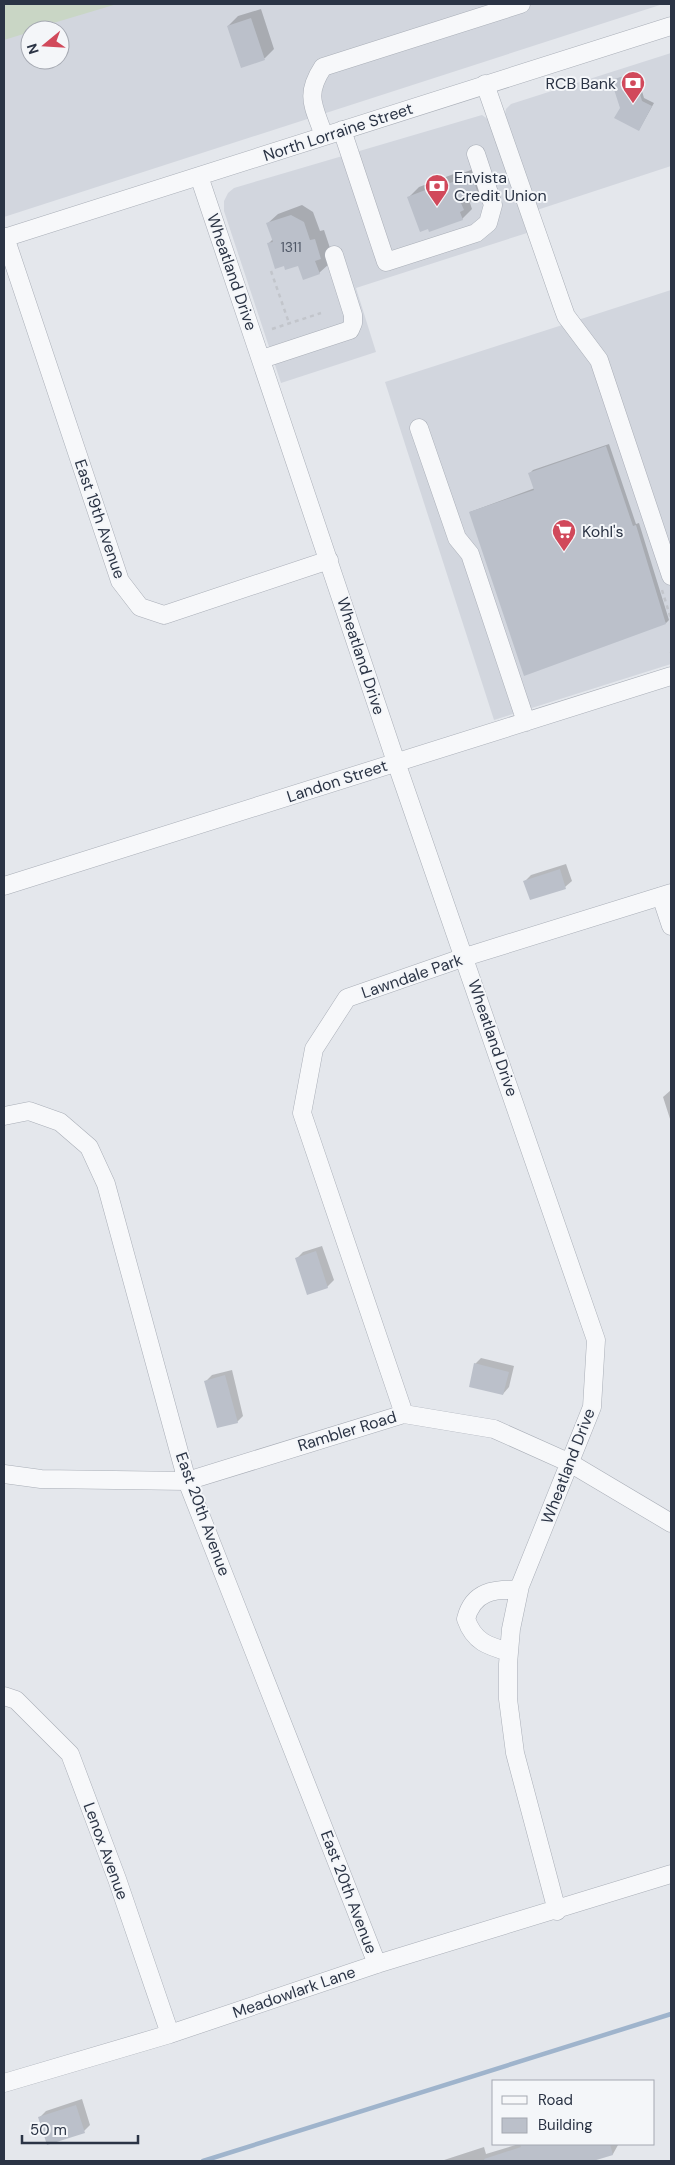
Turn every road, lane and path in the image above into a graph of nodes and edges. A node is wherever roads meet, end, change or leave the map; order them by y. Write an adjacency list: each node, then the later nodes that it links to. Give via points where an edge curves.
1 (521, 4): 5 (street, via 323,67 312,86 312,100)
2 (671, 26): 3 (street, North Lorraine Street)
3 (485, 84): 4 (street, North Lorraine Street); 17 (street, via 566,316 598,360)
4 (342, 130): 5 (street, North Lorraine Street); 6 (street, via 386,262 476,234 488,223 493,205)
5 (324, 136): 7 (street, North Lorraine Street)
6 (476, 154)
7 (200, 176): 8 (street, North Lorraine Street); 14 (street, Wheatland Drive)
8 (4, 237): 16 (street, East 19th Avenue, via 120,581 140,607 164,614)
9 (334, 255): 14 (street, via 353,315 350,330)
10 (271, 271): 12 (path)
11 (321, 313): 12 (path)
12 (289, 324): 13 (path)
13 (272, 329)
14 (262, 359): 16 (street, Wheatland Drive)
15 (419, 428): 19 (street, via 457,538 470,554)
16 (329, 560): 20 (street, Wheatland Drive)
17 (671, 576)
18 (671, 676): 19 (street, Landon Street)
19 (526, 722): 20 (street, Landon Street)
20 (396, 762): 21 (street, Landon Street); 24 (street, Wheatland Drive)
21 (4, 886)
22 (666, 894): 23 (street); 24 (street, Lawndale Park)
23 (671, 926)
24 (465, 957): 26 (street, Lawndale Park, via 347,998 314,1049 302,1113); 27 (street, Wheatland Drive, via 596,1340 592,1408)
25 (4, 1116): 29 (street, East 20th Avenue, via 29,1111 60,1122 88,1147 106,1184)
26 (404, 1414): 27 (street, Rambler Road, via 494,1429); 29 (street, Rambler Road)
27 (570, 1463): 30 (street, Rambler Road); 31 (street, Wheatland Drive)
28 (4, 1474): 29 (street, Rambler Road, via 41,1479)
29 (187, 1481): 36 (street, East 20th Avenue)
30 (671, 1524)
31 (519, 1590): 32 (street, Wheatland Drive); 32 (street, via 482,1594 474,1602 466,1620 478,1641)
32 (509, 1652): 35 (street, Wheatland Drive, via 508,1699 515,1754)
33 (4, 1696): 37 (street, Lenox Avenue, via 16,1700 70,1754)
34 (671, 1874): 35 (street, Meadowlark Lane)
35 (557, 1910): 36 (street, Meadowlark Lane)
36 (377, 1964): 37 (street, Meadowlark Lane)
37 (170, 2034): 38 (street, Meadowlark Lane)
38 (4, 2083)

